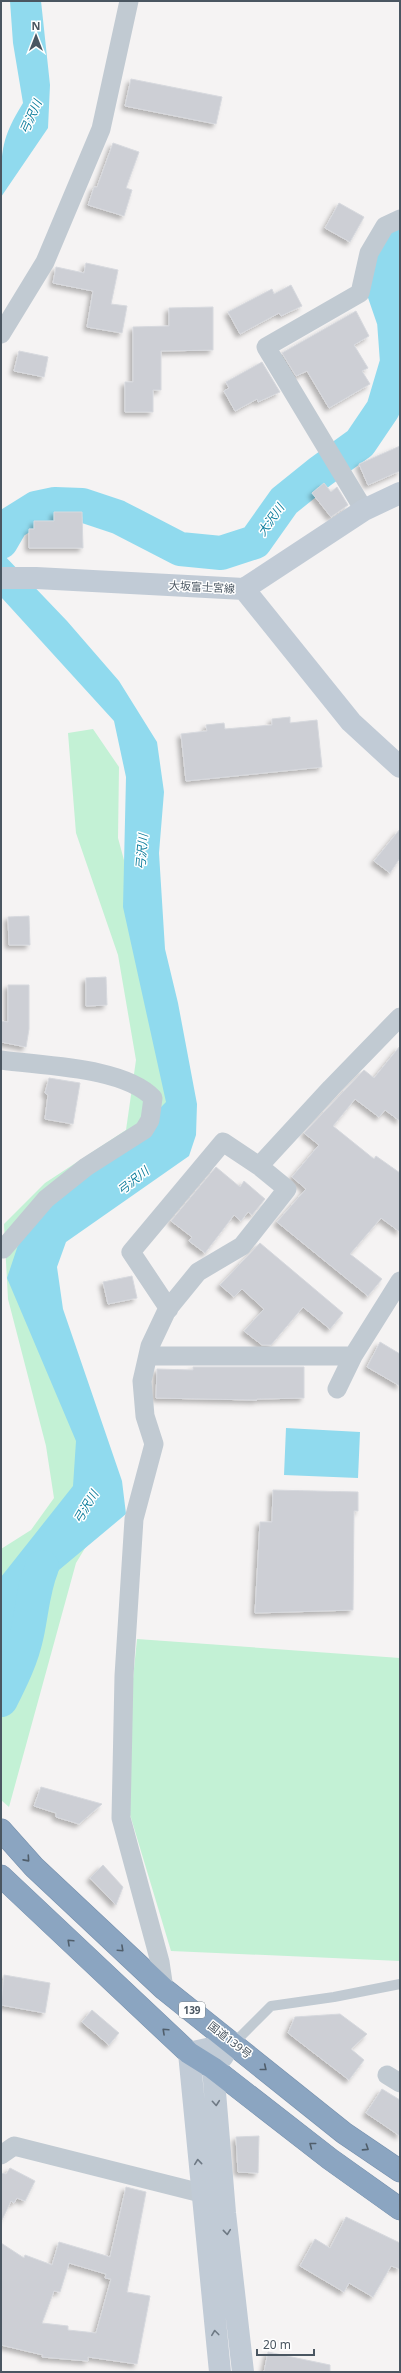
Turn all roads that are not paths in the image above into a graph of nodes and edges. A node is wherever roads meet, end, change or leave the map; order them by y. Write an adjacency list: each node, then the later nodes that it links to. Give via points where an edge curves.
1 (130, 1): 3 (street, via 100,129 45,262)
2 (400, 220): 5 (street, via 385,226 369,253 360,293 266,347)
3 (1, 334)
4 (400, 493): 5 (street, 大坂富士宮線)
5 (364, 510): 7 (street, 大坂富士宮線)
6 (1, 578): 7 (street, 大坂富士宮線)
7 (244, 589): 8 (street, via 351,722)
8 (400, 767)
9 (400, 1017): 11 (street)
10 (1, 1060): 12 (street, via 113,1075 144,1088 153,1098 150,1120 144,1130 86,1167 46,1199)
11 (259, 1166): 14 (street, via 287,1189 242,1246 198,1272); 14 (street, via 224,1142 131,1252)
12 (3, 1249)
13 (400, 1281): 16 (street)
14 (169, 1309): 15 (street, via 150,1346)
15 (148, 1356): 16 (street); 21 (street, via 142,1381 145,1416 154,1444 134,1519 124,1676 121,1818 160,1962)
16 (353, 1356): 17 (street)
17 (337, 1389)
18 (1, 1830): 21 (highway, 国道139号 / 139, one-way to 21, via 34,1867)
19 (1, 1876): 23 (highway, one-way to 19)
20 (400, 1984): 22 (lane, via 270,2006)
21 (164, 1989): 22 (highway, 国道139号 / 139)
22 (234, 2043): 23 (street); 24 (street); 26 (highway, 国道139号 / 139, one-way to 26, via 344,2133)
23 (189, 2053): 24 (highway); 27 (street, one-way to 23)
24 (213, 2068): 28 (highway, one-way to 24, via 330,2159); 30 (street, one-way to 30, via 225,2213)
25 (1, 2155): 27 (street, via 14,2146)
26 (400, 2170)
27 (202, 2193): 29 (street, one-way to 27)
28 (400, 2208)
29 (220, 2372)
30 (243, 2372)

